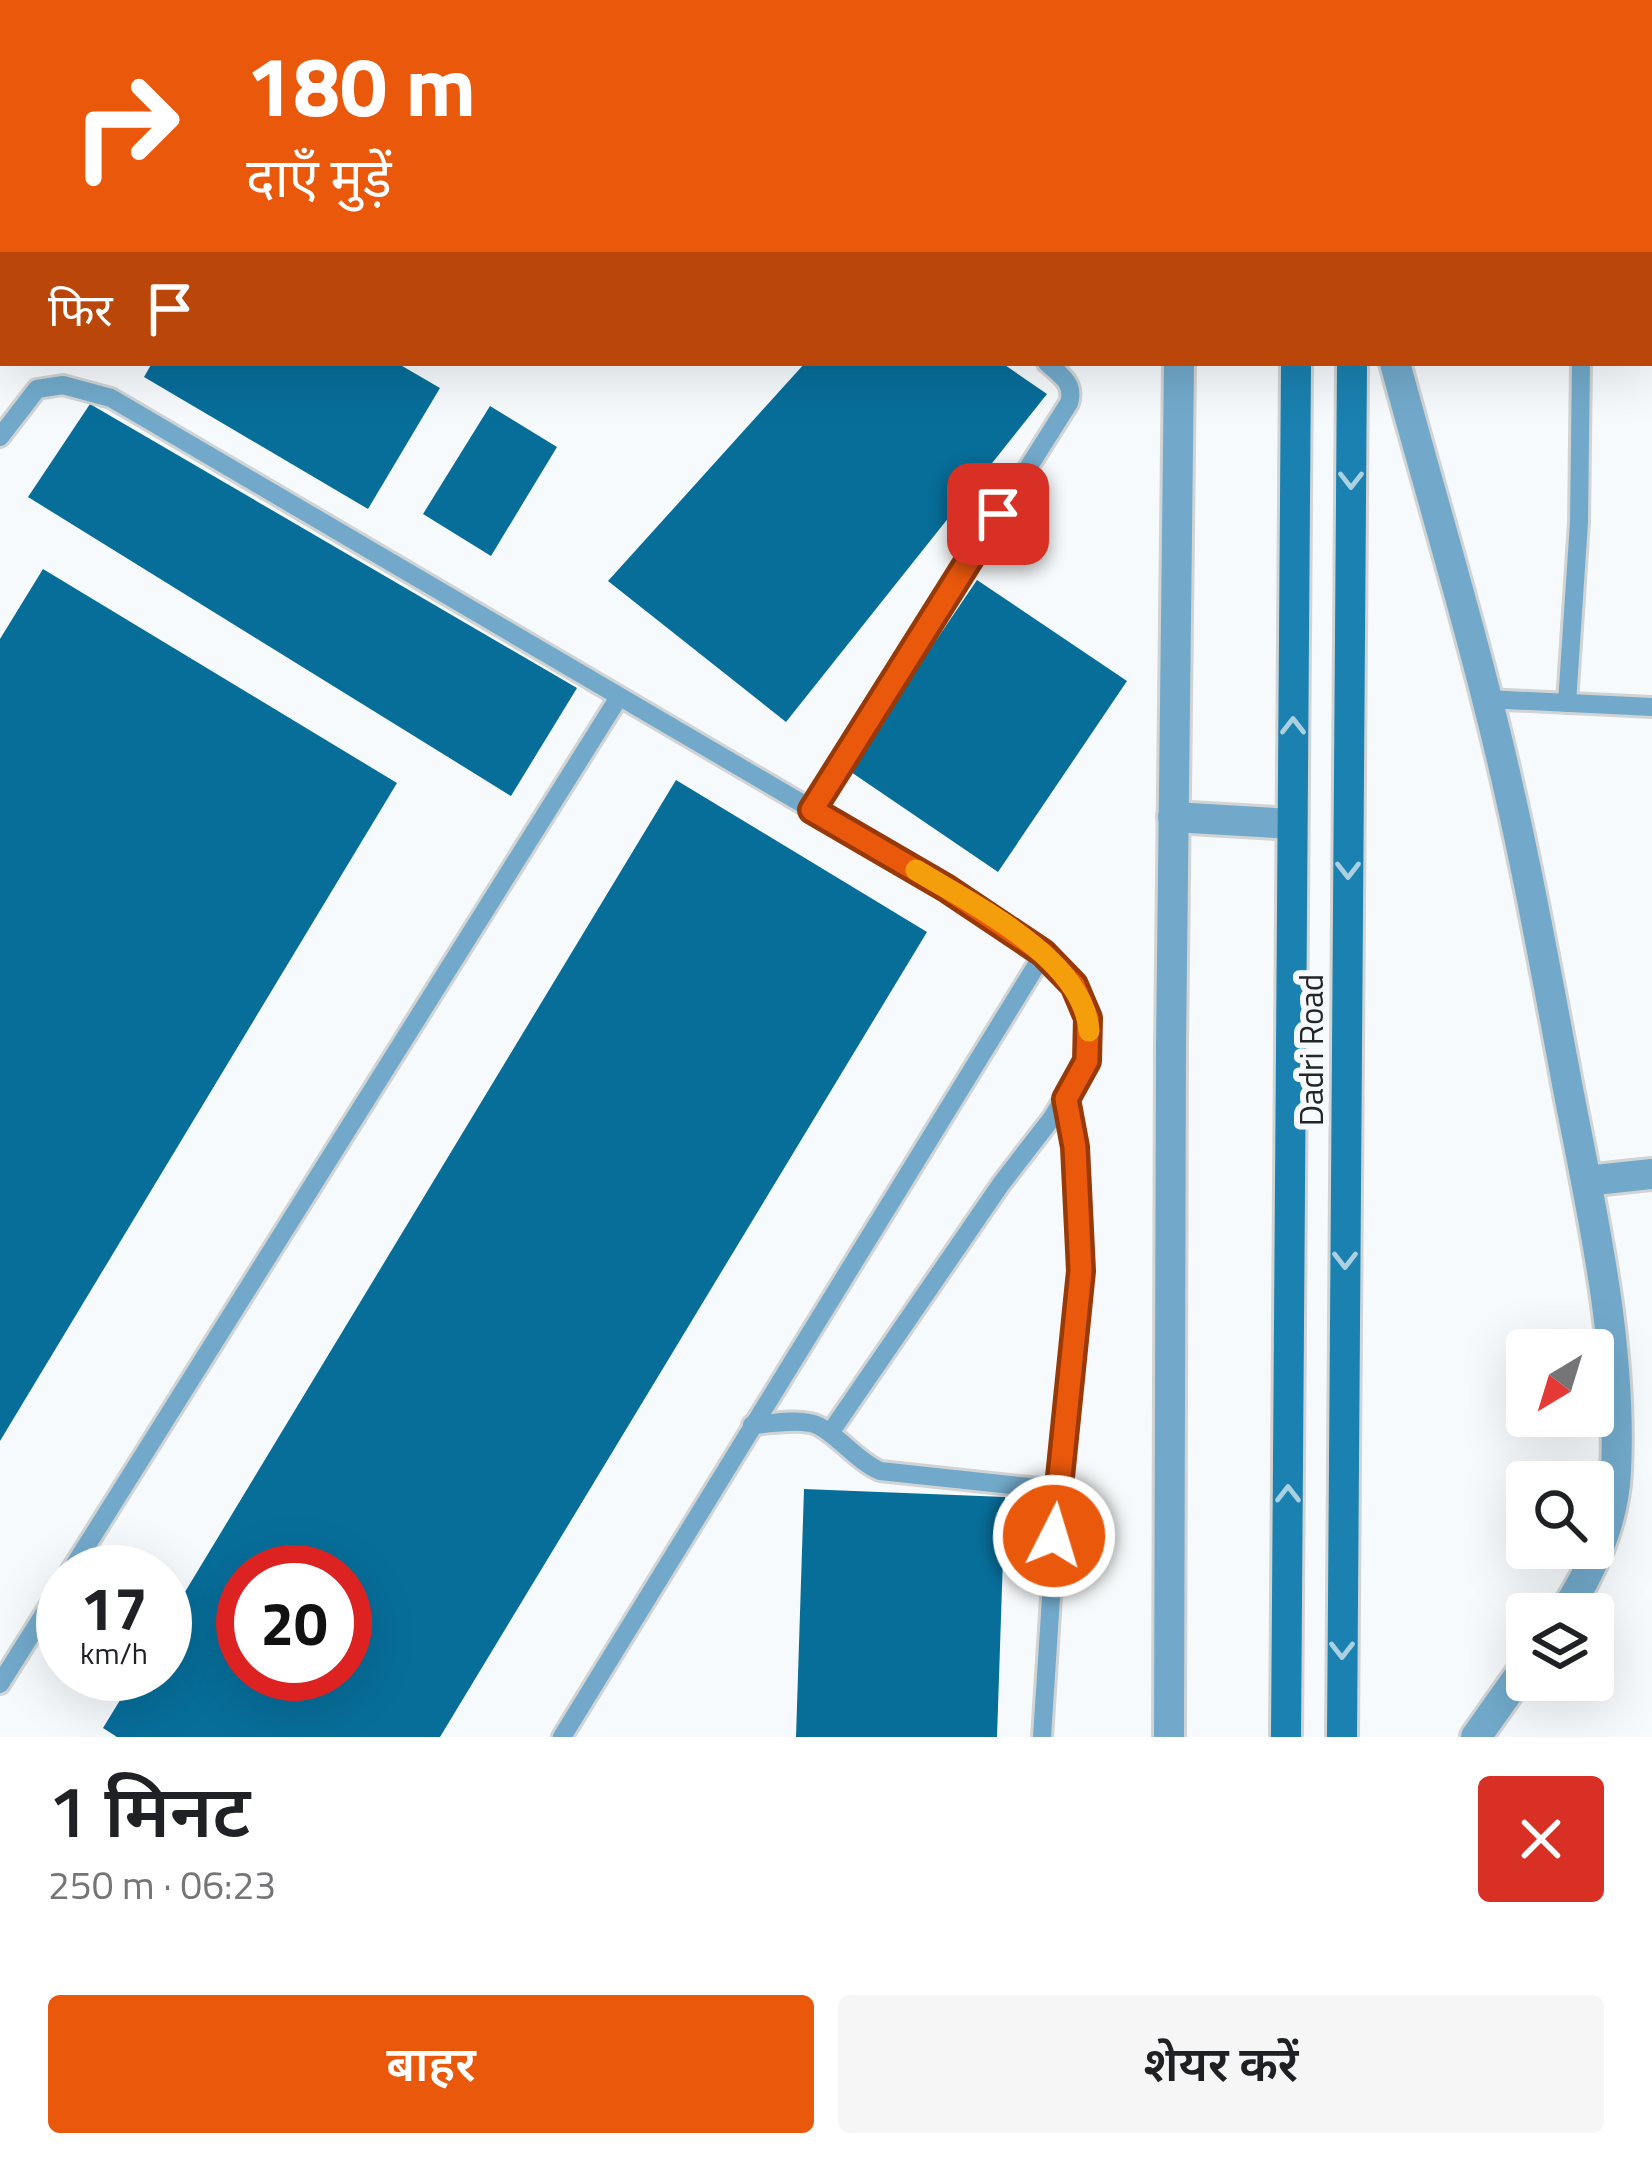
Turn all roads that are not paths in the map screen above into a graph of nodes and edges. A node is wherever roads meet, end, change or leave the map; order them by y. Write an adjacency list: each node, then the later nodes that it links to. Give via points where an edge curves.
1 (1050, 366): 12 (lane, via 1068,382 1069,404)
2 (1179, 366): 13 (street)
3 (1296, 366): 14 (main road, Dadri Road, one-way to 3)
4 (1352, 366): 31 (main road, Dadri Road, one-way to 31)
5 (1396, 366): 9 (street)
6 (1581, 366): 10 (lane)
7 (0, 437): 8 (lane, via 37,389 63,385 111,398)
8 (619, 697): 12 (lane); 22 (lane)
9 (1487, 699): 10 (lane); 18 (street)
10 (1567, 703): 11 (lane)
11 (1652, 707)
12 (812, 810): 15 (lane)
13 (1173, 817): 14 (street); 29 (street)
14 (1264, 822): 30 (main road, Dadri Road, one-way to 14)
15 (1043, 953): 16 (lane, via 1074,985 1088,1018 1087,1061); 19 (lane)
16 (1066, 1099): 20 (lane); 21 (lane, via 1081,1271)
17 (1652, 1174): 18 (street)
18 (1586, 1180): 23 (street, via 1605,1284 1616,1476)
19 (752, 1426): 20 (lane, via 804,1421); 27 (lane)
20 (830, 1433): 21 (lane, via 880,1471)
21 (1058, 1490): 28 (lane)
22 (87, 1545)
23 (1576, 1593)
24 (36, 1627): 25 (lane)
25 (0, 1684)
26 (1506, 1695): 32 (street)
27 (562, 1737)
28 (1042, 1737)
29 (1169, 1737)
30 (1286, 1737)
31 (1342, 1737)
32 (1476, 1737)

